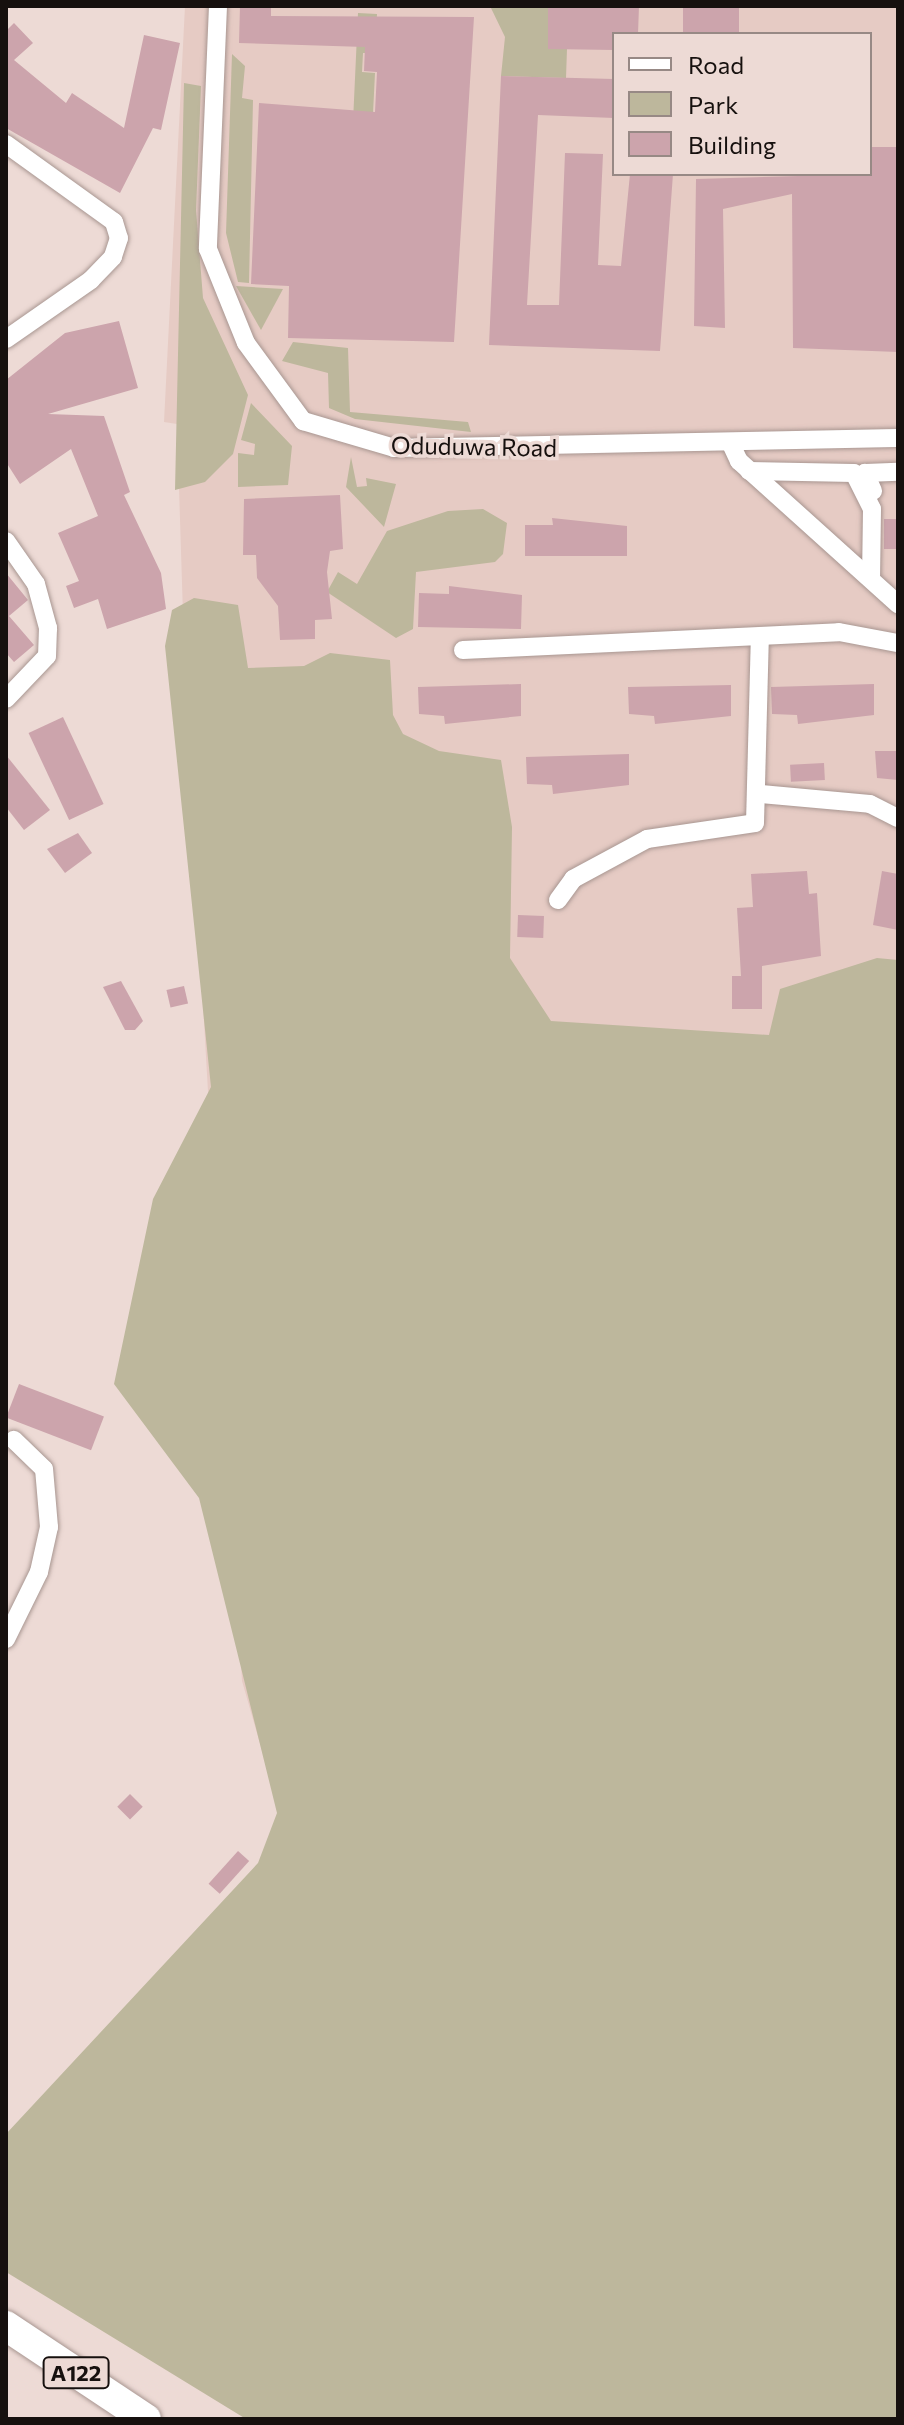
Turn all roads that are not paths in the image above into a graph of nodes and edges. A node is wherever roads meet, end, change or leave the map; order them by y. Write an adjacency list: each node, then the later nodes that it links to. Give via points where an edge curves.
1 (218, 6): 5 (street, Oduduwa Road, via 208,249 246,343 303,421 394,448)
2 (6, 144): 3 (street, via 114,222 119,238 113,257 91,280)
3 (6, 339)
4 (898, 438): 5 (street, Oduduwa Road)
5 (731, 444): 6 (street)
6 (749, 471): 8 (street, via 854,473); 10 (street)
7 (898, 472): 8 (street, via 865,473)
8 (872, 509): 10 (street)
9 (6, 541): 15 (street, via 36,584 48,628 47,656)
10 (871, 578): 11 (street)
11 (898, 604)
12 (760, 637): 13 (street, via 839,632); 14 (street); 16 (street)
13 (898, 643)
14 (463, 650)
15 (6, 699)
16 (761, 794): 17 (street, via 870,804); 18 (street, via 758,817 748,827 681,829 647,839 573,879)
17 (898, 818)
18 (558, 900)
19 (14, 1440): 20 (street, via 44,1469 49,1527 42,1563)
20 (6, 1639)
21 (6, 2326): 22 (highway, A122)
22 (108, 2407): 23 (highway, A122)
23 (146, 2419)

